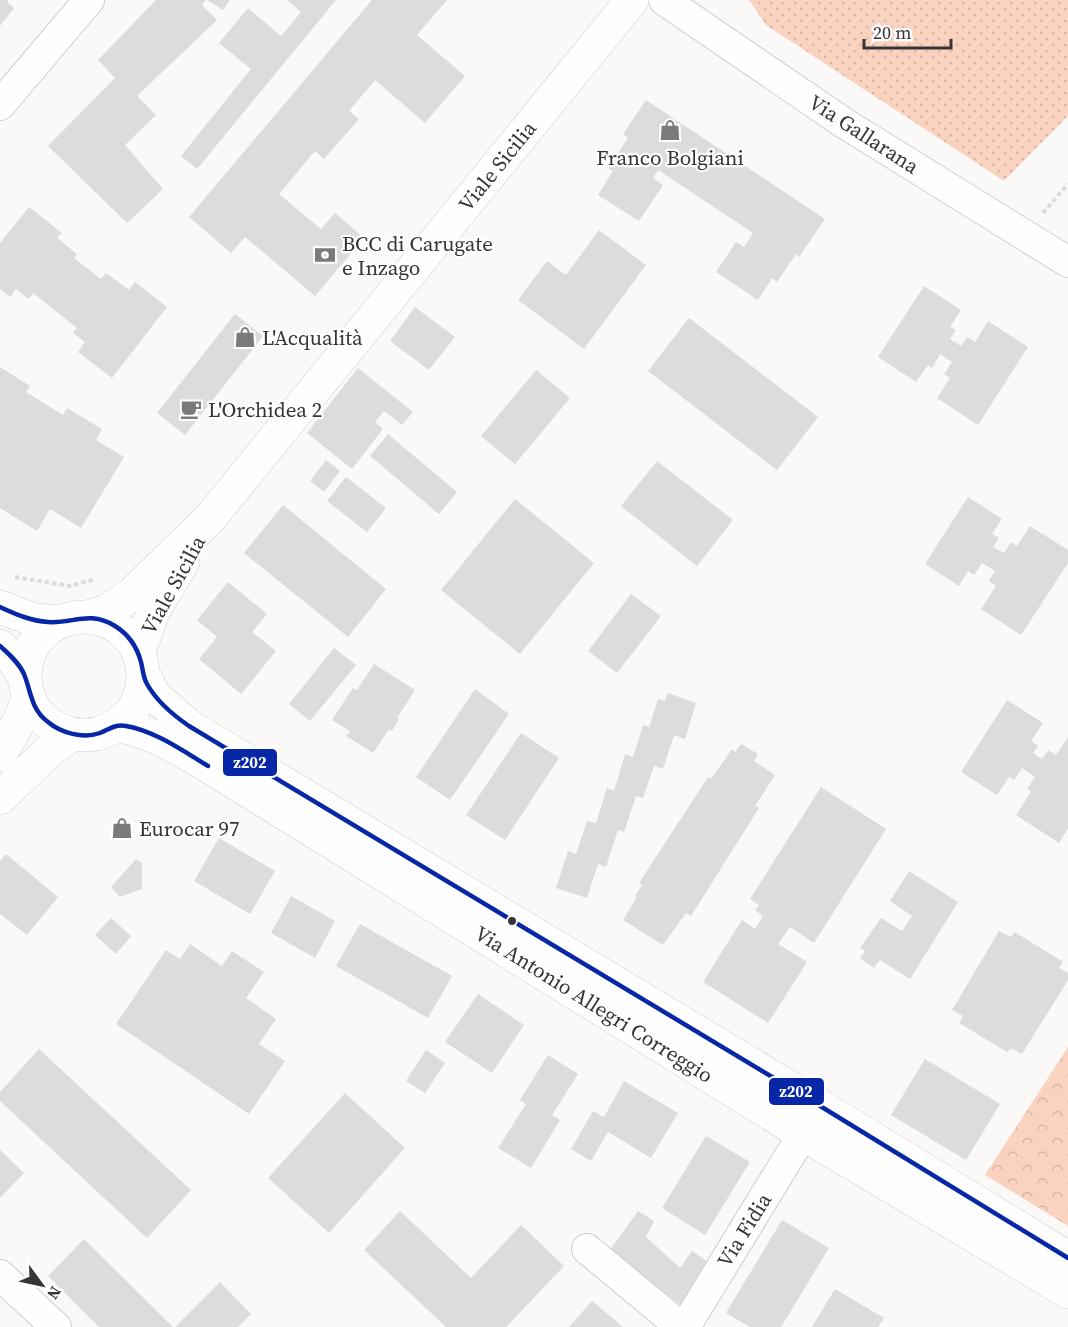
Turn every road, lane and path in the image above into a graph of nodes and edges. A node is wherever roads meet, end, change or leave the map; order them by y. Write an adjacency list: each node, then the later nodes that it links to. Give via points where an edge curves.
1 (89, 0): 4 (street)
2 (664, 0): 6 (street, Via Gallarana, via 843,123)
3 (623, 3): 8 (street, Viale Sicilia)
4 (0, 105)
5 (1068, 184): 6 (path)
6 (1025, 234): 7 (street, Via Gallarana)
7 (1068, 262)
8 (211, 517): 11 (street, Viale Sicilia, via 132,594 107,610); 13 (street, Viale Sicilia, via 147,625)
9 (101, 577): 10 (path, via 70,586)
10 (5, 592): 11 (street, via 34,620)
11 (74, 620): 13 (street, via 106,621 120,629 132,641); 14 (street, via 45,632 33,647 26,663)
12 (0, 645): 14 (street, via 12,658)
13 (140, 664): 15 (street, via 137,702); 21 (street, Via Antonio Allegri Correggio, via 154,695 189,726)
14 (27, 688): 16 (street, via 45,720); 17 (street, via 18,723)
15 (116, 725): 16 (street, via 97,734); 19 (street, Via Antonio Allegri Correggio, via 165,741 200,761)
16 (73, 734): 18 (street, via 49,751)
17 (0, 755)
18 (0, 798)
19 (803, 1134): 23 (street, Via Antonio Allegri Correggio); 25 (street, Via Fidia)
20 (587, 1249): 25 (street, Via Fidia)
21 (1068, 1258)
22 (0, 1275): 24 (street)
23 (1068, 1292)
24 (56, 1327)
25 (683, 1327)

